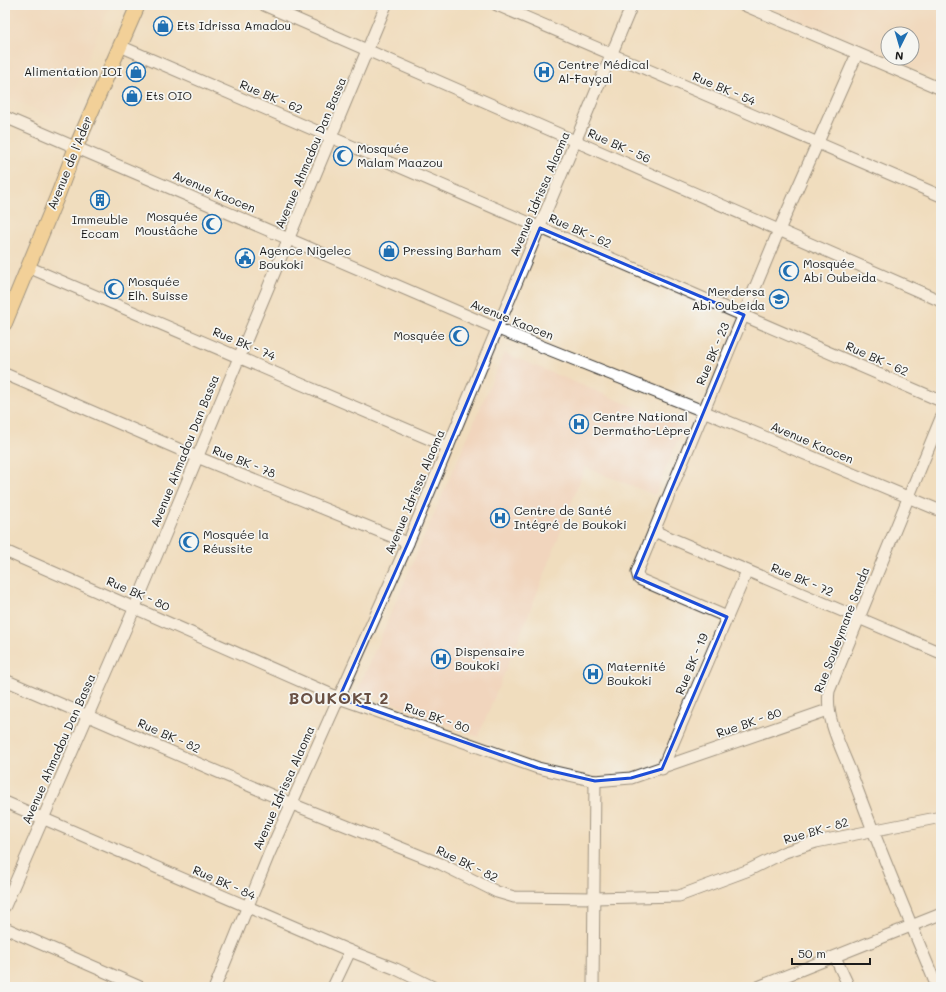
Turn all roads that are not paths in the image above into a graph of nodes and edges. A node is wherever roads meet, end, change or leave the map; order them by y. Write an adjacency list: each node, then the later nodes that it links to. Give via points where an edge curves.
1 (138, 5): 7 (main road, Avenue de l'Ader)
2 (264, 5): 8 (street, Rue BK - 56)
3 (386, 5): 8 (street, Avenue Ahmadou Dan Bassa)
4 (497, 5): 9 (street, Rue BK - 54)
5 (632, 5): 9 (street, Avenue Idrissa Alaoma)
6 (744, 5): 10 (street)
7 (120, 46): 13 (street, Rue BK - 62); 16 (main road, Avenue de l'Ader)
8 (367, 49): 13 (street, Avenue Ahmadou Dan Bassa); 14 (street, Rue BK - 56)
9 (611, 54): 14 (street, Avenue Idrissa Alaoma); 15 (street, Rue BK - 54)
10 (857, 54): 11 (street); 15 (street, Rue BK - 23)
11 (941, 89)
12 (5, 117): 16 (street, Avenue Kaocen)
13 (330, 137): 18 (street, Rue BK - 62); 20 (street, Avenue Ahmadou Dan Bassa)
14 (576, 141): 18 (street, Avenue Idrissa Alaoma); 19 (street, Rue BK - 56)
15 (816, 143): 17 (street, Rue BK - 54); 19 (street, Rue BK - 23)
16 (76, 147): 20 (street, Avenue Kaocen); 21 (main road, Avenue de l'Ader)
17 (941, 196)
18 (540, 228): 23 (street, Rue BK - 62); 25 (street, Avenue Idrissa Alaoma)
19 (779, 230): 22 (street, Rue BK - 56); 23 (street, Rue BK - 23)
20 (289, 239): 25 (street, Avenue Kaocen); 26 (street, Avenue Ahmadou Dan Bassa)
21 (28, 267): 24 (main road, Avenue de l'Ader); 26 (street, Rue BK - 74)
22 (941, 301)
23 (744, 315): 28 (street, Rue BK - 62); 29 (street, Rue BK - 23)
24 (5, 323)
25 (498, 329): 29 (street, Avenue Kaocen); 31 (street, Avenue Idrissa Alaoma)
26 (238, 356): 31 (street, Rue BK - 74); 32 (street, Avenue Ahmadou Dan Bassa)
27 (5, 374): 32 (street, Rue BK - 78)
28 (941, 401)
29 (703, 411): 33 (street, Avenue Kaocen); 35 (street, Rue BK - 23)
30 (941, 418): 33 (street, Rue Souleymane Sanda)
31 (448, 447): 36 (street, Avenue Idrissa Alaoma)
32 (197, 457): 36 (street, Rue BK - 78); 39 (street, Avenue Ahmadou Dan Bassa)
33 (908, 497): 34 (street, Avenue Kaocen); 41 (street, Rue Souleymane Sanda)
34 (941, 511)
35 (654, 530): 38 (street, Rue BK - 72); 40 (street, Rue BK - 23, via 637,572 639,579)
36 (408, 543): 44 (street, Avenue Idrissa Alaoma)
37 (5, 551): 39 (street, Rue BK - 80)
38 (747, 571): 40 (street, Rue BK - 19); 41 (street, Rue BK - 72)
39 (135, 607): 44 (street, Rue BK - 80); 46 (street, Avenue Ahmadou Dan Bassa)
40 (727, 617): 47 (street, Rue BK - 19)
41 (859, 618): 42 (street, Rue BK - 72); 45 (street, Rue Souleymane Sanda, via 829,691)
42 (941, 653)
43 (5, 680): 46 (street, Rue BK - 82)
44 (339, 698): 48 (street, Rue BK - 80, via 538,768); 50 (street, Avenue Idrissa Alaoma)
45 (828, 710): 47 (street, Rue BK - 80); 53 (street, Rue Souleymane Sanda)
46 (88, 715): 50 (street, Rue BK - 82); 52 (street, Avenue Ahmadou Dan Bassa)
47 (662, 768): 48 (street, Rue BK - 80, via 631,778)
48 (595, 781): 54 (street)
49 (5, 802): 52 (street, Rue BK - 84)
50 (292, 804): 54 (street, Rue BK - 82, via 441,864 505,895); 56 (street, Avenue Idrissa Alaoma)
51 (941, 817): 53 (street, Rue BK - 82)
52 (43, 818): 55 (street, Avenue Ahmadou Dan Bassa); 56 (street, Rue BK - 84)
53 (872, 830): 54 (street, Rue BK - 82, via 816,842 785,852 749,870 679,896); 58 (street, Rue Souleymane Sanda)
54 (594, 898): 66 (street)
55 (5, 906)
56 (247, 907): 60 (street, Rue BK - 84); 63 (street, Avenue Idrissa Alaoma)
57 (941, 914): 58 (street)
58 (911, 926): 61 (street); 69 (street, Rue Souleymane Sanda)
59 (5, 928): 62 (street)
60 (350, 951): 64 (street); 65 (street, Rue BK - 84)
61 (835, 957): 67 (street); 68 (street)
62 (140, 987)
63 (215, 987)
64 (333, 987)
65 (433, 987)
66 (593, 987)
67 (758, 987)
68 (849, 987)
69 (937, 987)

